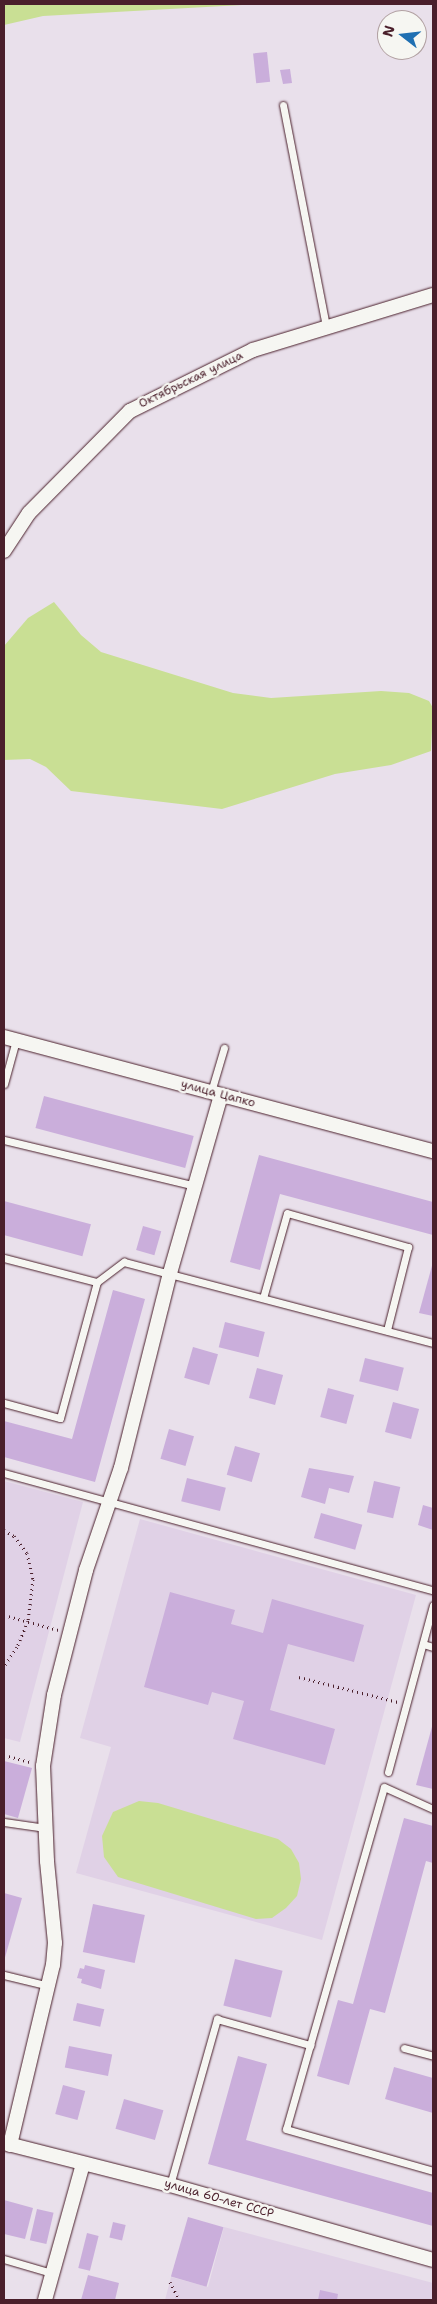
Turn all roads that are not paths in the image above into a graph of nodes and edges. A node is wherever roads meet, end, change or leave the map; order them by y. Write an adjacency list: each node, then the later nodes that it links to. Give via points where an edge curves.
1 (283, 105): 3 (lane)
2 (433, 295): 3 (street, Октябрьская улица)
3 (326, 328): 4 (street, Октябрьская улица, via 253,350 130,411 29,514)
4 (4, 551)
5 (10, 1038): 7 (lane); 8 (street, улица Цапко)
6 (224, 1048): 8 (lane)
7 (4, 1084)
8 (216, 1093): 10 (street, улица Цапко); 11 (street)
9 (4, 1140): 11 (lane)
10 (433, 1151)
11 (195, 1186): 13 (street)
12 (4, 1258): 14 (lane)
13 (170, 1273): 14 (lane, via 124,1262); 15 (lane); 20 (street, via 124,1459)
14 (97, 1282): 18 (lane, via 60,1418)
15 (264, 1298): 16 (lane); 16 (lane, via 287,1213 408,1247)
16 (386, 1330): 17 (lane)
17 (433, 1343)
18 (4, 1404)
19 (4, 1473): 20 (lane)
20 (108, 1501): 21 (lane); 28 (street, via 68,1633 43,1766)
21 (433, 1590)
22 (433, 1605): 23 (lane)
23 (422, 1644): 24 (lane); 25 (lane)
24 (433, 1647)
25 (388, 1772)
26 (433, 1809): 31 (lane, via 384,1787)
27 (4, 1822): 28 (lane)
28 (46, 1828): 30 (street, via 55,1943)
29 (4, 1975): 30 (lane)
30 (49, 1986): 34 (street)
31 (310, 2045): 36 (lane, via 286,2129); 37 (lane, via 216,2019)
32 (404, 2048): 33 (lane)
33 (433, 2056)
34 (7, 2144): 35 (street, улица 60-лет СССР)
35 (82, 2164): 37 (street, улица 60-лет СССР); 40 (street)
36 (433, 2171)
37 (170, 2185): 39 (street, улица 60-лет СССР)
38 (4, 2259): 40 (lane)
39 (433, 2260)
40 (52, 2273): 41 (street)
41 (45, 2300)

